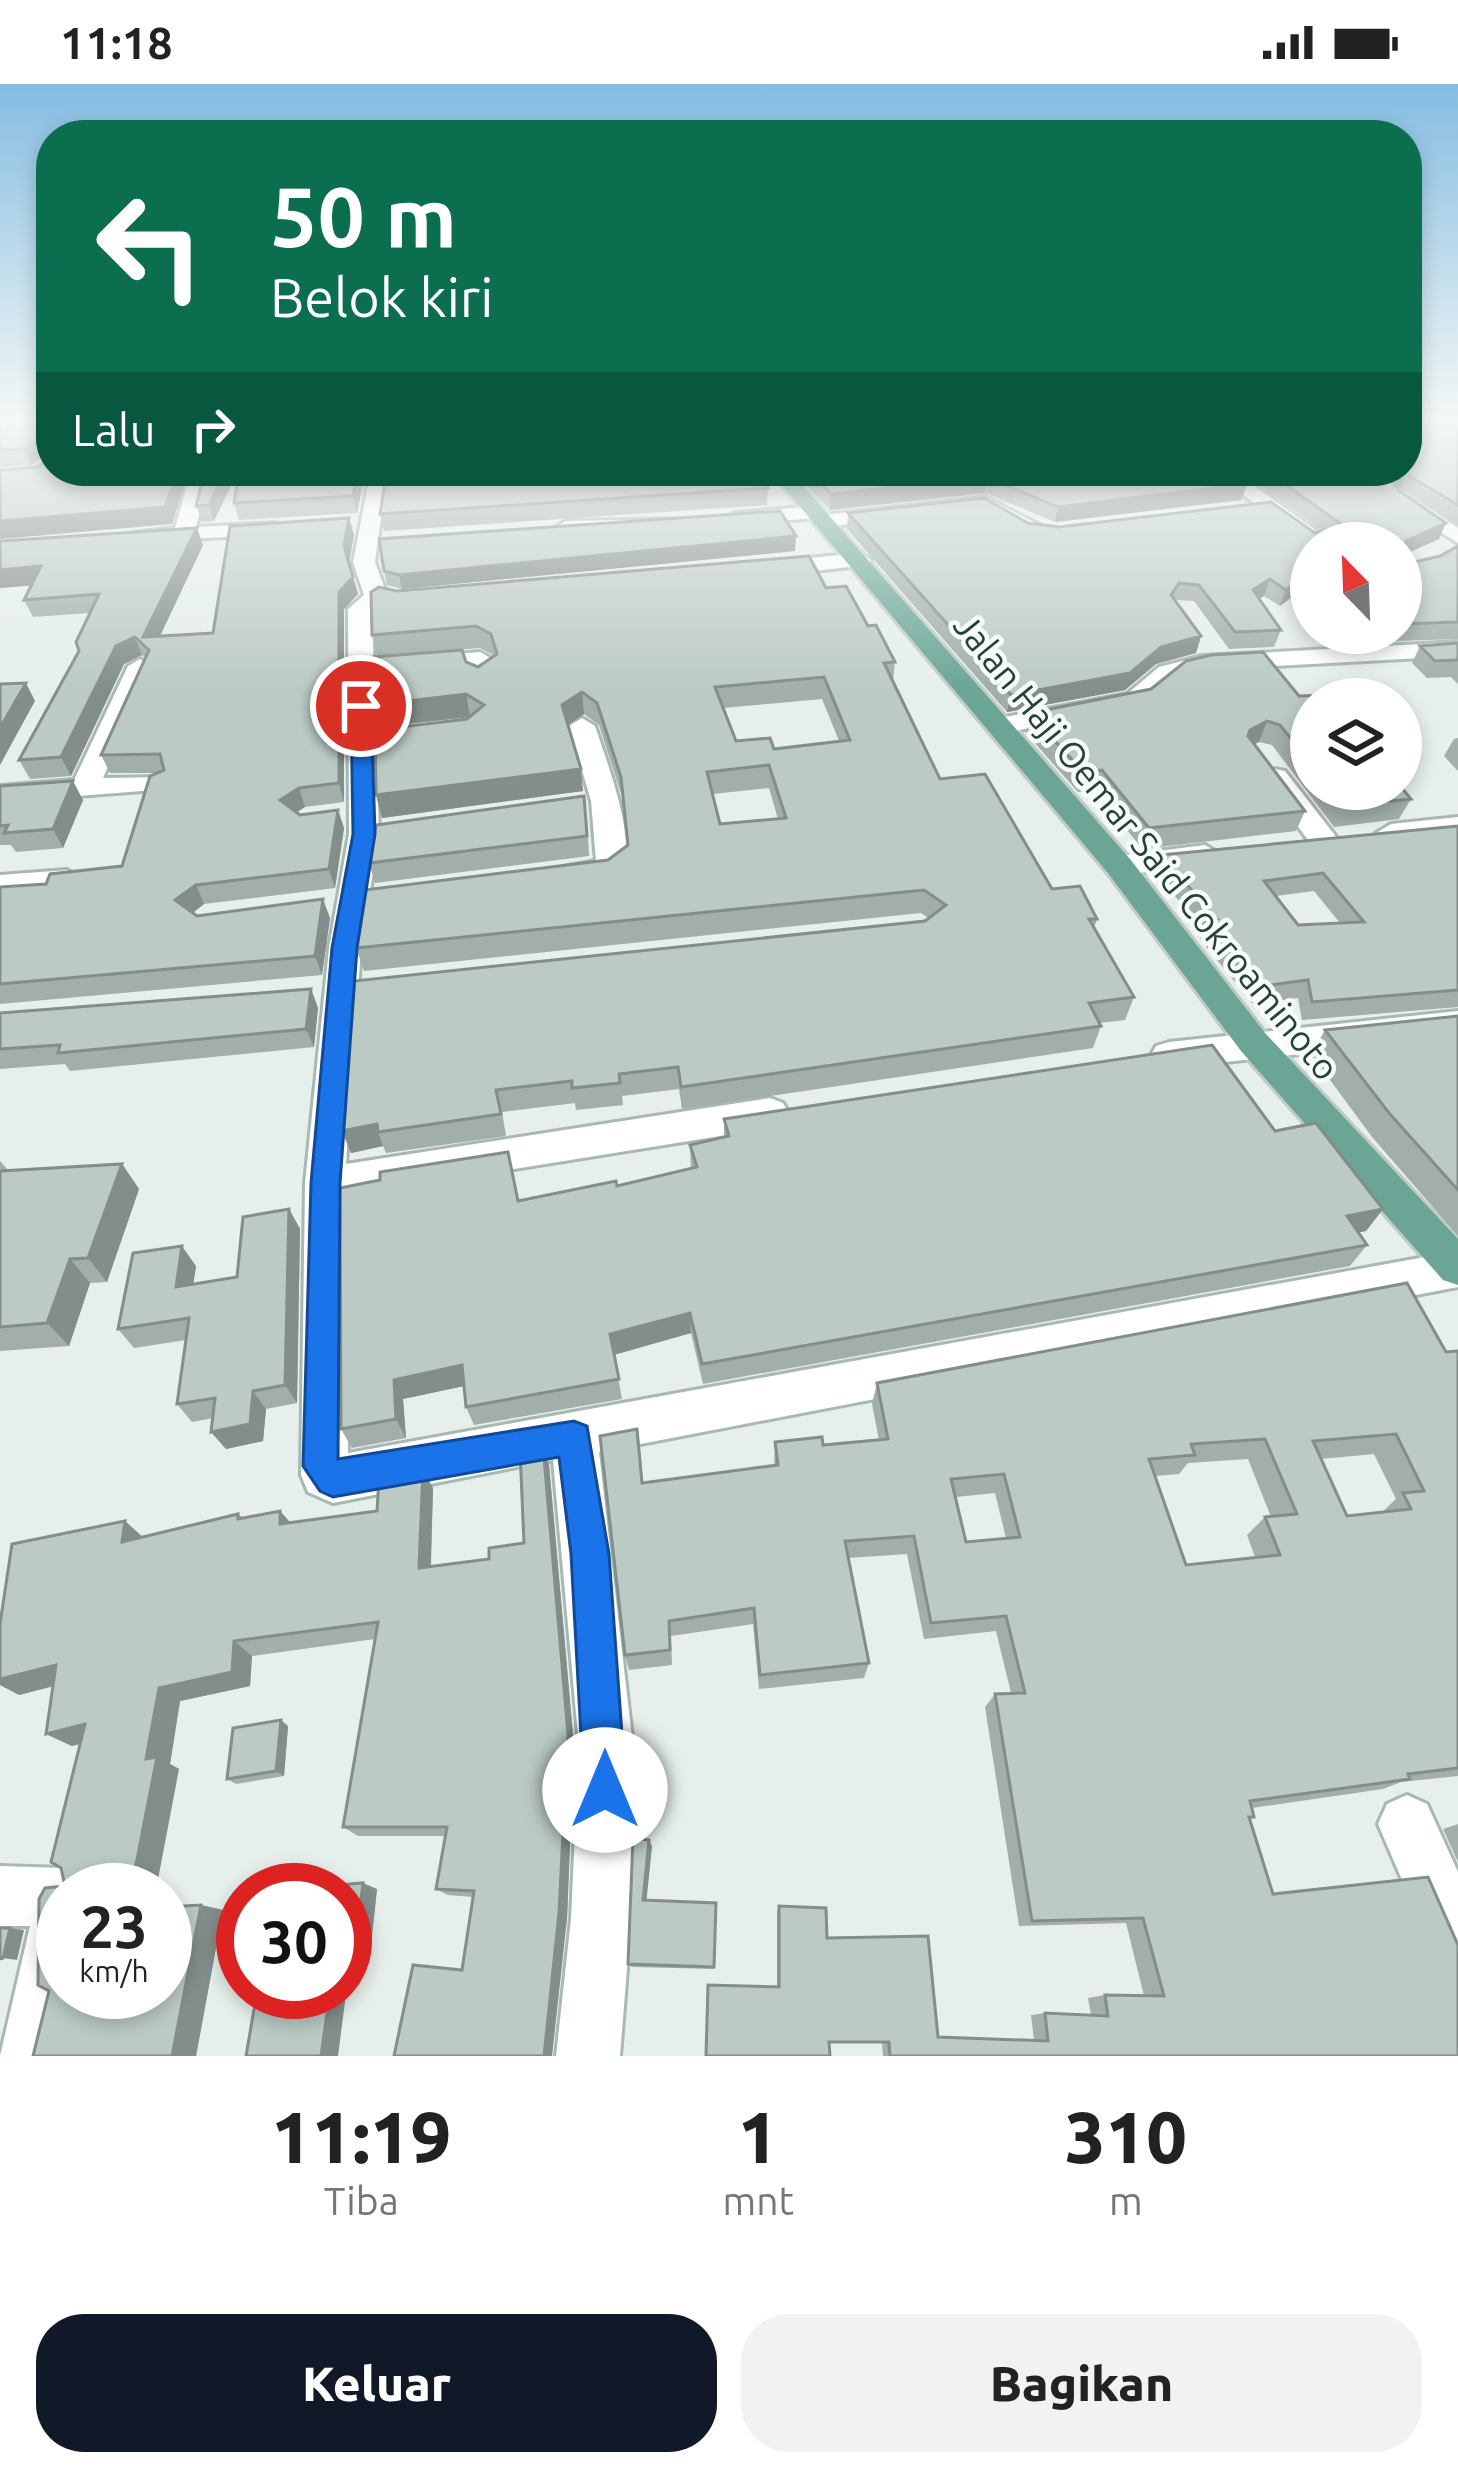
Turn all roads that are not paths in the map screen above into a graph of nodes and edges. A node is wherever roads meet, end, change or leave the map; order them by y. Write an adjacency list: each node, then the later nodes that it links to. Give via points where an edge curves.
1 (191, 507): 14 (street)
2 (372, 507): 19 (street, via 365,570)
3 (811, 507): 9 (main road, Jalan Haji Oemar Said Cokroaminoto)
4 (925, 507): 9 (street)
5 (993, 507): 13 (street, via 1034,531)
6 (1268, 507): 8 (street); 10 (street)
7 (1411, 507): 16 (street)
8 (1227, 512)
9 (819, 516): 12 (street); 17 (main road, Jalan Haji Oemar Said Cokroaminoto)
10 (1290, 522)
11 (298, 527): 14 (street)
12 (542, 529)
13 (1079, 531)
14 (184, 534): 15 (street)
15 (115, 539)
16 (1453, 545)
17 (860, 560): 18 (street); 28 (main road, Jalan Haji Oemar Said Cokroaminoto)
18 (753, 571)
19 (376, 597): 20 (street); 25 (street, via 360,609)
20 (424, 599)
21 (1198, 636): 23 (street)
22 (1458, 650): 23 (street, via 1292,647)
23 (1220, 662): 28 (street, via 1168,672 1135,700)
24 (140, 666): 32 (street)
25 (361, 669): 26 (street, via 477,659); 35 (street, via 372,741)
26 (483, 677)
27 (582, 726): 42 (street, via 610,868)
28 (1000, 726): 40 (main road, Jalan Haji Oemar Said Cokroaminoto)
29 (1258, 754): 37 (street)
30 (22, 758): 33 (street)
31 (158, 783): 32 (street)
32 (85, 788): 33 (street)
33 (1, 794)
34 (325, 818): 35 (street)
35 (371, 826): 44 (street)
36 (1458, 826): 37 (street)
37 (1347, 838): 38 (street)
38 (1281, 845)
39 (1239, 850): 40 (street)
40 (1119, 866): 49 (main road, Jalan Haji Oemar Said Cokroaminoto)
41 (67, 880): 43 (street)
42 (535, 880)
43 (0, 885)
44 (367, 900): 45 (street); 46 (street)
45 (319, 906)
46 (354, 988): 47 (street); 52 (street)
47 (296, 994)
48 (1458, 1024): 49 (street)
49 (1252, 1042): 50 (street); 53 (main road, Jalan Haji Oemar Said Cokroaminoto)
50 (1134, 1060)
51 (802, 1108): 52 (street)
52 (326, 1183): 54 (street, via 325,1475)
53 (1458, 1268): 54 (street)
54 (574, 1438): 61 (street, via 606,1747 602,1919)
55 (1407, 1824): 58 (street)
56 (0, 1897): 57 (street)
57 (36, 1898)
58 (1458, 1940)
59 (37, 2019): 60 (street)
60 (27, 2056)
61 (588, 2056)

